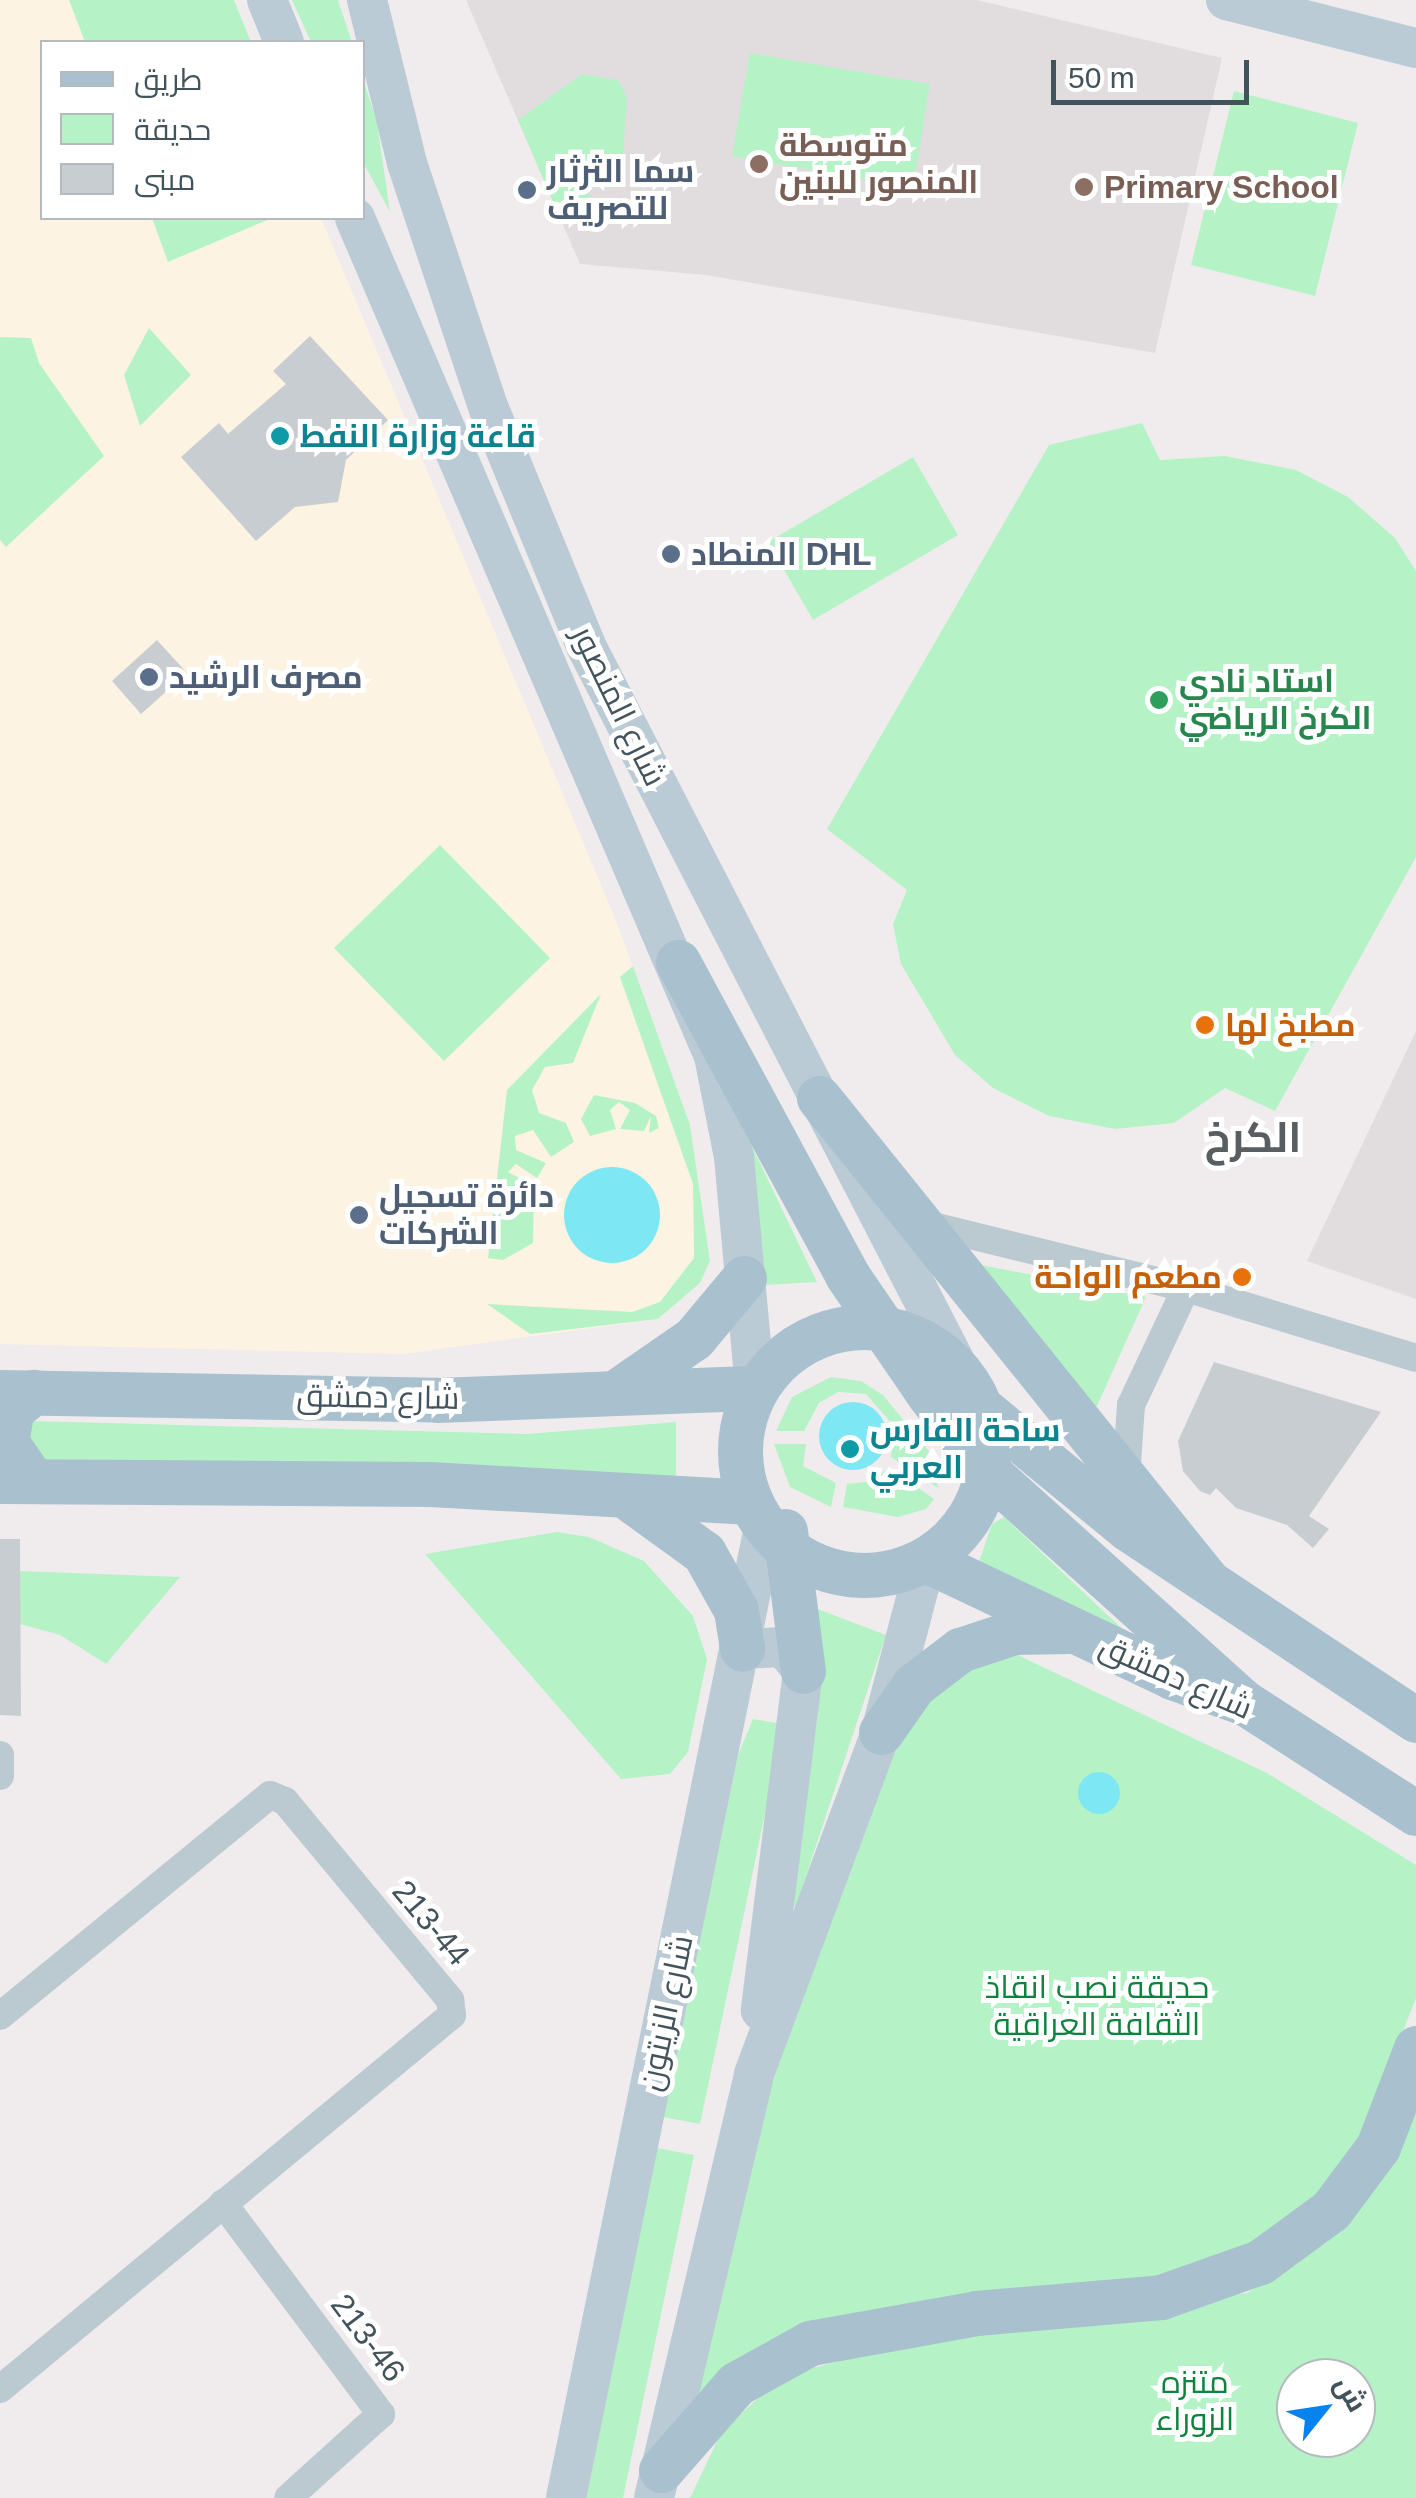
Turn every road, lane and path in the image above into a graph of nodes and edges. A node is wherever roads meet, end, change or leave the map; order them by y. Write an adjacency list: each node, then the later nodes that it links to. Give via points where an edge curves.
1 (266, 0): 4 (main road)
2 (1226, 0): 5 (main road)
3 (369, 3): 8 (main road, شارع المنصور, via 407,164 511,464 586,646)
4 (283, 40)
5 (1416, 48)
6 (356, 220): 7 (main road, شارع المنصور)
7 (678, 962): 10 (main road, شارع المنصور, via 714,1056 734,1157); 12 (main road)
8 (819, 1098): 9 (main road); 15 (main road, شارع المنصور)
9 (915, 1222): 11 (street); 22 (main road)
10 (744, 1278): 14 (main road, شارع المنصور); 18 (main road, via 694,1338)
11 (1186, 1288): 13 (street); 22 (street, via 1131,1404)
12 (882, 1327): 14 (main road, via 812,1337 782,1356); 15 (main road, via 940,1352); 20 (main road)
13 (1416, 1358)
14 (755, 1388): 17 (main road, شارع دمشق); 19 (main road)
15 (972, 1391): 20 (main road); 26 (main road, via 1051,1471)
16 (17, 1392): 18 (main road, شارع دمشق); 21 (main road, via 6,1442)
17 (697, 1392): 18 (main road, شارع دمشق); 19 (main road)
18 (610, 1395)
19 (739, 1439): 24 (main road); 24 (main road, via 762,1474)
20 (987, 1471): 25 (main road, via 968,1520); 30 (main road)
21 (16, 1481): 23 (main road, via 430,1484)
22 (1128, 1488): 26 (main road)
23 (625, 1497): 24 (main road); 28 (main road, via 704,1553 736,1610)
24 (769, 1528): 25 (main road, via 858,1577); 28 (main road, شارع الزيتون); 29 (main road)
25 (926, 1560): 27 (main road, شارع دمشق); 32 (main road)
26 (1206, 1579): 31 (main road)
27 (1071, 1631): 30 (main road, شارع دمشق); 32 (main road, via 1014,1632 960,1650 914,1685)
28 (742, 1649): 29 (main road, via 783,1648); 43 (main road, شارع الزيتون)
29 (803, 1671): 38 (main road)
30 (1245, 1702): 35 (main road, شارع دمشق)
31 (1416, 1720)
32 (882, 1732): 38 (main road)
33 (0, 1754): 34 (street)
34 (0, 1776)
35 (1416, 1813)
36 (0, 2016): 39 (street, 213-44, via 256,1800 285,1801 450,2000 452,2016)
37 (1416, 2048): 41 (main road, via 1378,2147 1331,2210 1260,2262 1161,2297 976,2313 810,2344 746,2375)
38 (754, 2074): 41 (main road)
39 (222, 2203): 40 (street, 213-44); 42 (street, 213-46, via 382,2414)
40 (0, 2389)
41 (658, 2484)
42 (288, 2498)
43 (566, 2498)

